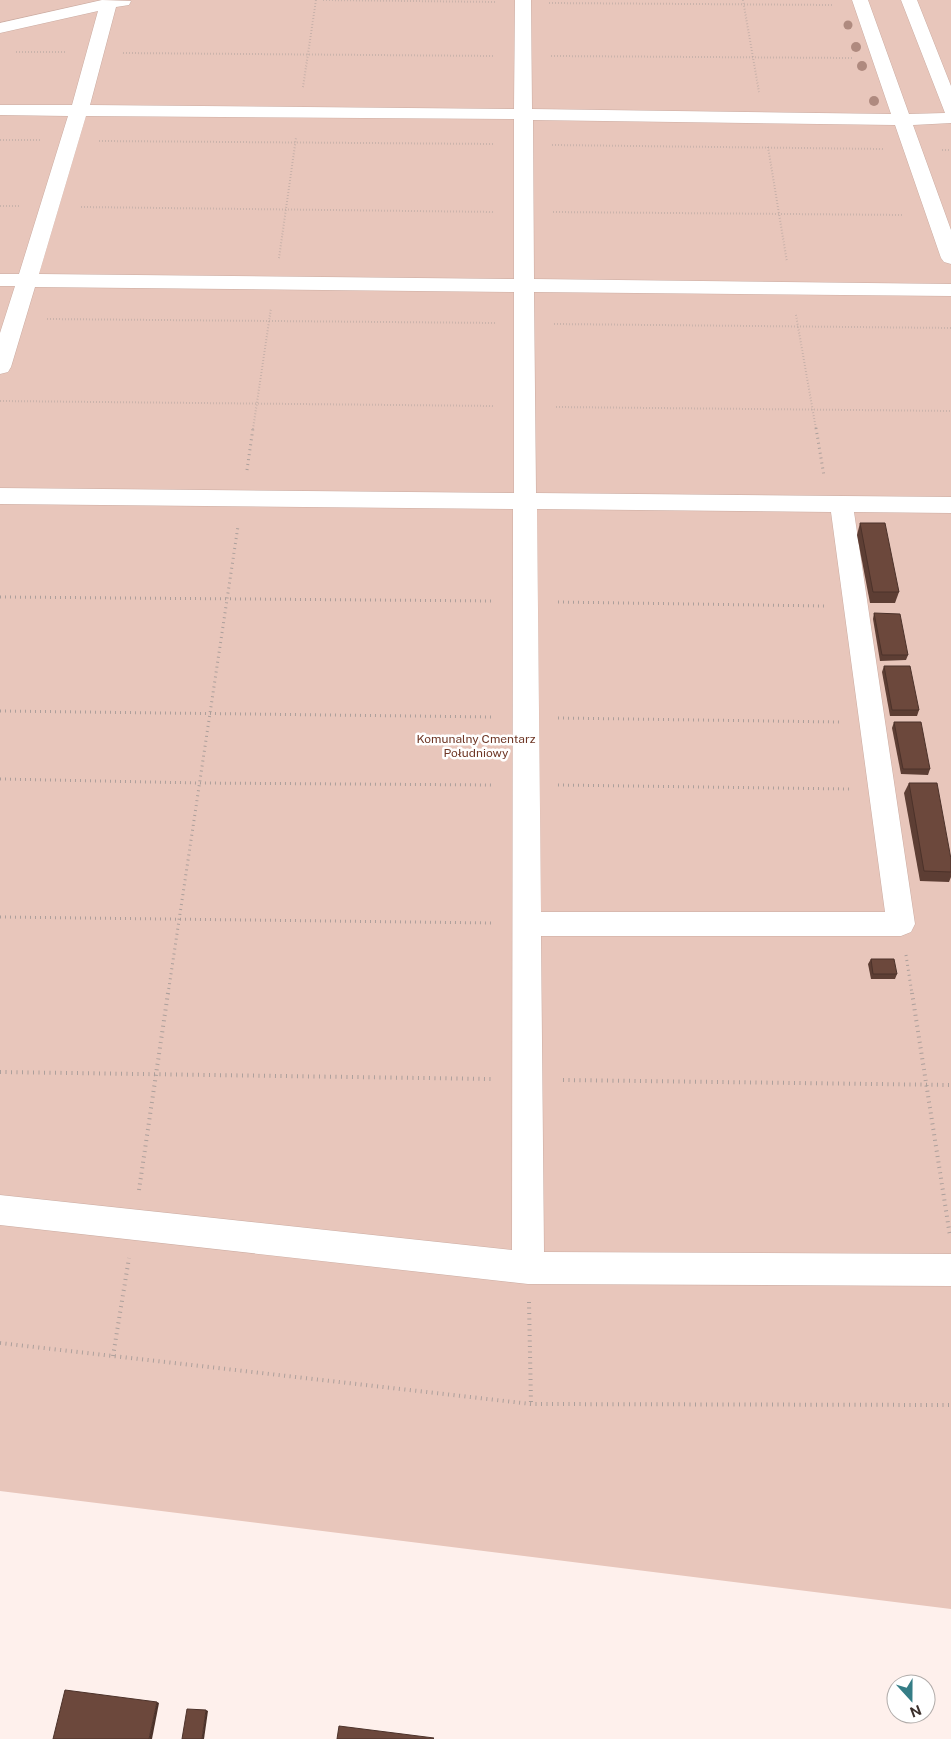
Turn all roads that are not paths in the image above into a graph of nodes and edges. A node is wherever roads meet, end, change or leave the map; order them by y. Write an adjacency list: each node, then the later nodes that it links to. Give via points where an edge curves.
1 (909, 0): 6 (street)
2 (115, 1): 5 (street); 8 (street, via 95,52)
3 (523, 1): 9 (street)
4 (861, 3): 11 (street)
5 (0, 28)
6 (951, 109)
7 (0, 110): 8 (street)
8 (79, 111): 9 (street); 14 (street)
9 (523, 114): 11 (street); 15 (street)
10 (951, 118): 11 (street)
11 (902, 120): 12 (street)
12 (951, 258)
13 (0, 280): 14 (street)
14 (26, 280): 15 (street); 17 (street)
15 (523, 285): 16 (street); 19 (street)
16 (951, 290)
17 (0, 367)
18 (0, 496): 19 (street)
19 (524, 501): 20 (street); 22 (street)
20 (835, 504): 21 (street); 22 (street, via 856,606 901,924)
21 (951, 505)
22 (526, 924): 24 (street)
23 (0, 1210): 24 (street)
24 (528, 1268): 25 (street)
25 (951, 1270)

